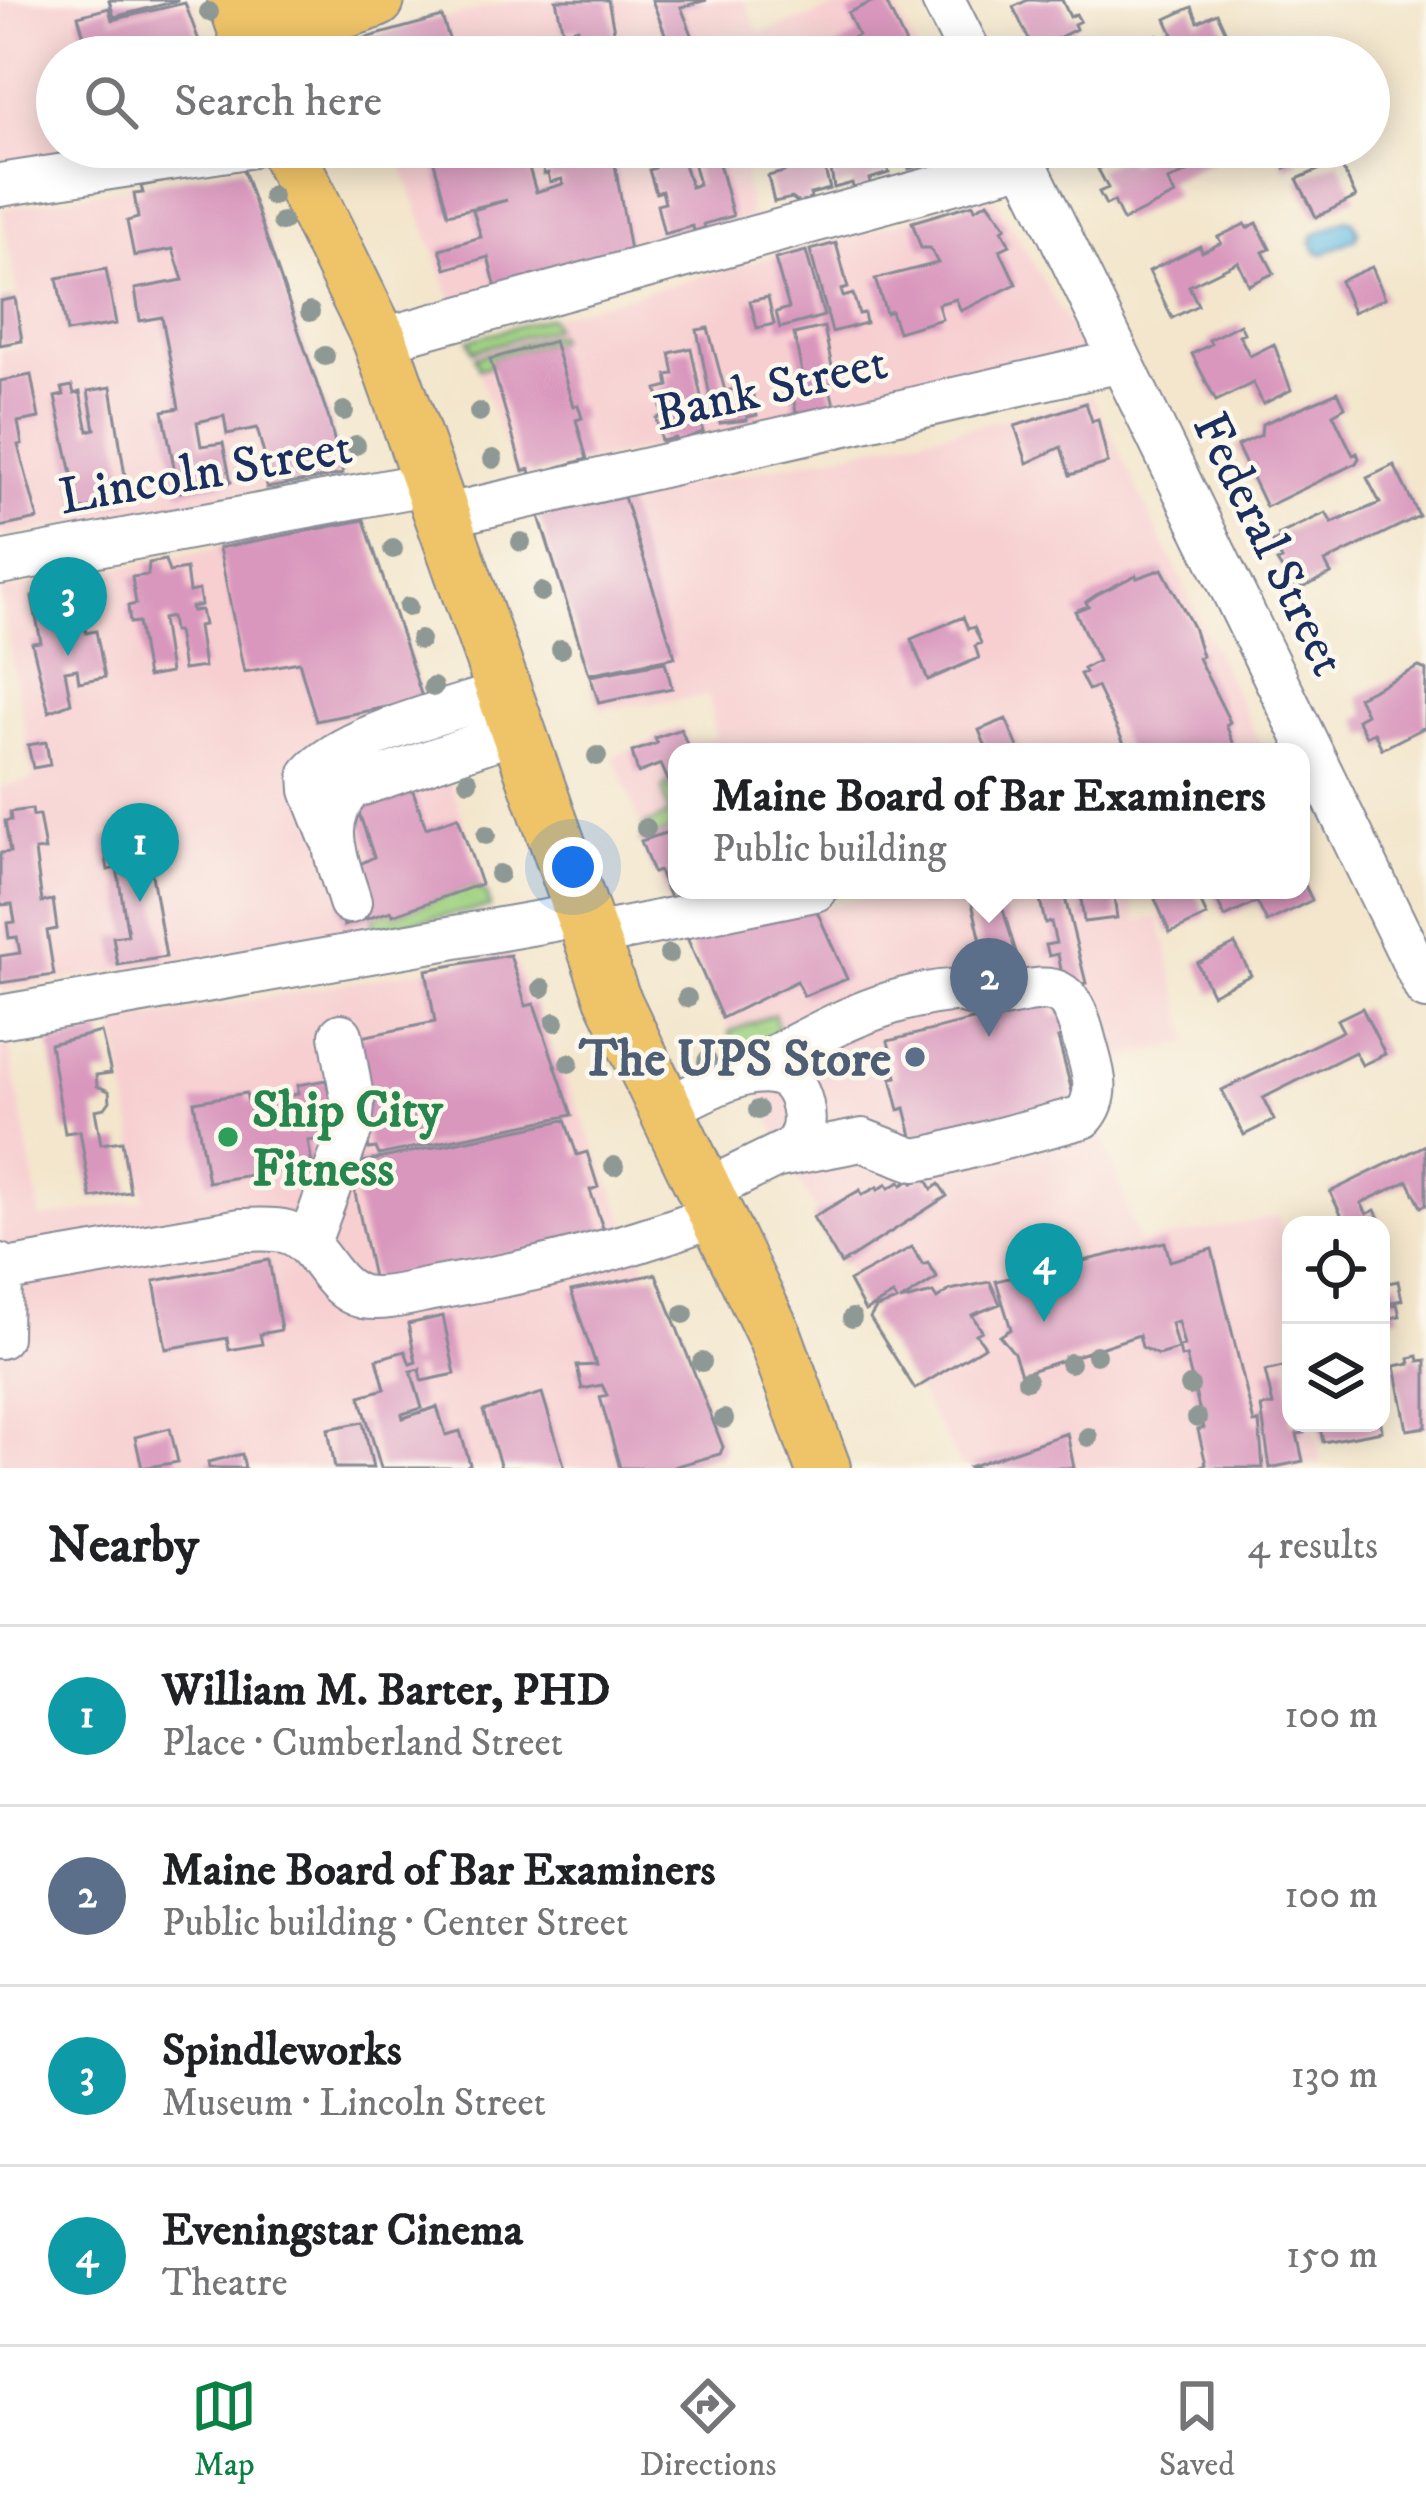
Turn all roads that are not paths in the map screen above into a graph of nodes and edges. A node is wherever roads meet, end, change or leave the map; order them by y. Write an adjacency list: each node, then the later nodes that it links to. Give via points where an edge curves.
1 (236, 0): 4 (main road)
2 (377, 0): 4 (main road)
3 (944, 0): 5 (street)
4 (276, 26)
5 (962, 36)
6 (110, 168): 11 (street)
7 (295, 168): 12 (main road)
8 (326, 168): 12 (main road)
9 (976, 168): 13 (street)
10 (1027, 168): 14 (street, Federal Street)
11 (0, 185)
12 (331, 240): 13 (main road)
13 (380, 340): 15 (main road)
14 (1121, 361): 15 (street, Bank Street); 18 (street, Federal Street)
15 (437, 500): 16 (street, Lincoln Street); 17 (main road)
16 (0, 563)
17 (511, 711): 20 (street, via 351,788); 20 (street, via 334,754 311,774); 23 (main road)
18 (1295, 743)
19 (1314, 785): 24 (street, Federal Street)
20 (330, 836): 22 (street)
21 (758, 899): 23 (street)
22 (356, 925): 23 (street); 25 (street)
23 (585, 926): 28 (main road)
24 (1426, 988)
25 (0, 1017)
26 (341, 1035): 31 (street, via 351,1128)
27 (742, 1074): 28 (street); 29 (street, via 783,1075 800,1098 800,1140); 29 (street, via 884,1005 954,989 973,997 1057,991 1082,1028 1096,1085 1083,1117 914,1160 862,1140)
28 (664, 1110): 30 (main road)
29 (779, 1156): 30 (street)
30 (709, 1204): 31 (street, via 630,1247 376,1298 338,1282); 34 (main road, via 776,1337)
31 (308, 1245): 32 (street, via 290,1232 241,1230)
32 (1, 1268): 33 (street)
33 (0, 1336)
34 (812, 1465)

